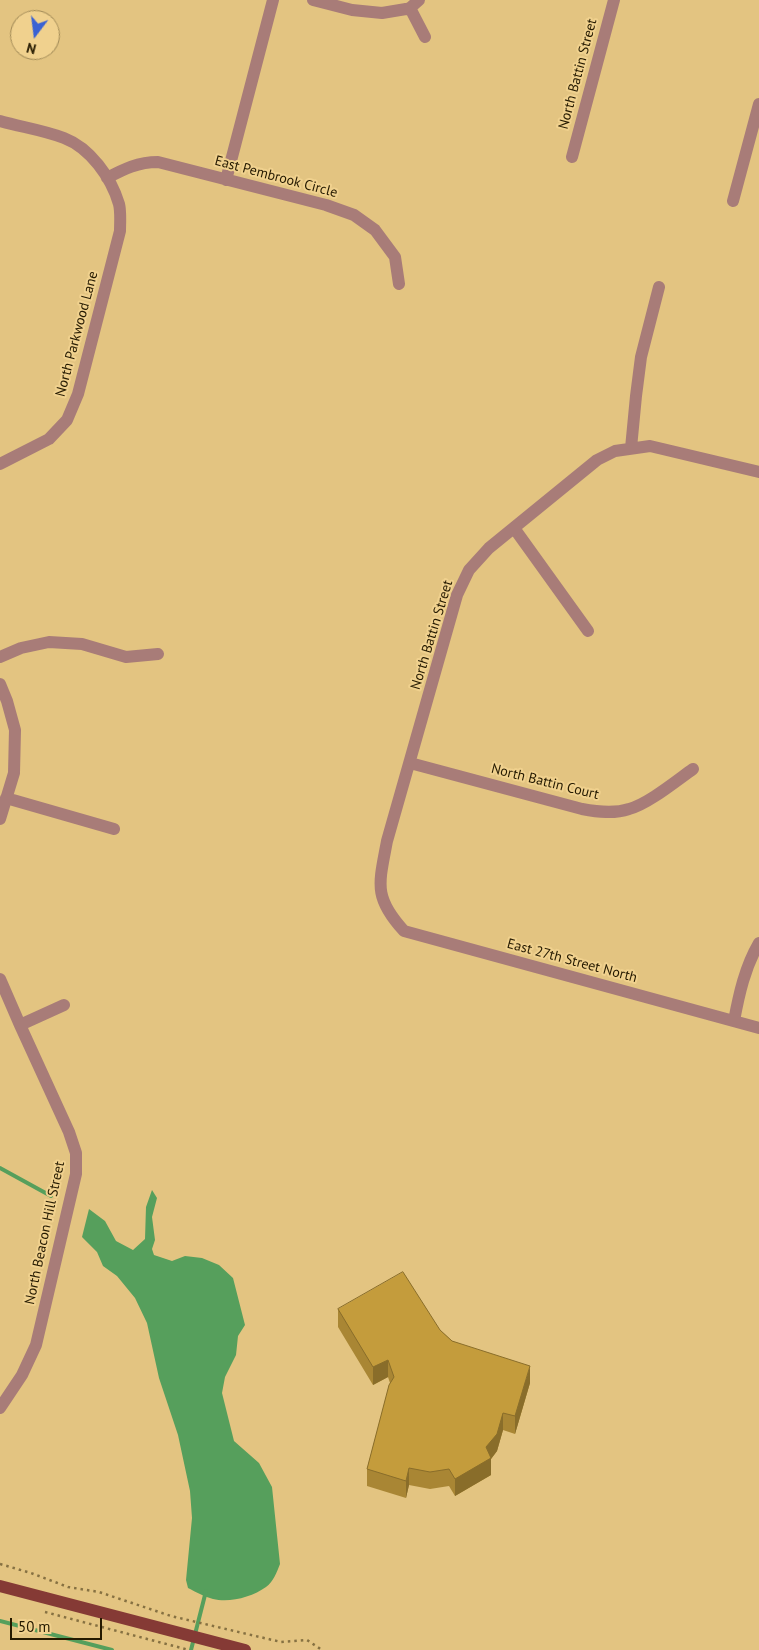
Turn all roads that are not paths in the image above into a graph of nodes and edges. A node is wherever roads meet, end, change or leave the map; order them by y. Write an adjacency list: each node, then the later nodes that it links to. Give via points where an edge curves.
1 (272, 0): 10 (street)
2 (313, 0): 4 (street, via 352,10 382,13)
3 (614, 0): 8 (street, North Battin Street)
4 (415, 4): 5 (street)
5 (425, 37)
6 (759, 104): 11 (street)
7 (0, 121): 9 (street, North Parkwood Lane, via 64,138 84,150)
8 (572, 157)
9 (107, 178): 10 (street, East Pembrook Circle, via 128,167 158,162); 15 (street, North Parkwood Lane, via 119,205 120,231 78,394 67,420 49,440)
10 (226, 180): 12 (street, East Pembrook Circle, via 354,215 374,230 395,258)
11 (733, 201)
12 (399, 284)
13 (660, 287): 14 (street, via 642,357)
14 (632, 448): 16 (street, North Battin Street, via 650,446); 17 (street, North Battin Street, via 615,451 597,460)
15 (0, 464)
16 (759, 472)
17 (514, 528): 18 (street); 22 (street, North Battin Street, via 469,570 457,596)
18 (588, 631)
19 (158, 654): 20 (street, via 126,657 82,644 49,642)
20 (0, 657)
21 (0, 684): 24 (street, via 15,730 14,773)
22 (410, 763): 23 (street, North Battin Court, via 582,809 605,812 630,809 649,800); 27 (street, North Battin Street, via 387,841 380,878 382,901)
23 (693, 769)
24 (6, 798): 25 (street); 26 (street)
25 (0, 819)
26 (114, 829)
27 (387, 909): 31 (street, East 27th Street North, via 404,931)
28 (759, 943): 31 (street, via 740,989)
29 (0, 979): 32 (street, North Beacon Hill Street)
30 (64, 1005): 32 (street)
31 (734, 1021): 33 (street, East 27th Street North)
32 (20, 1025): 34 (street, North Beacon Hill Street, via 70,1132 76,1154 76,1174 36,1345 22,1375)
33 (759, 1028)
34 (0, 1408)
35 (0, 1586): 36 (main road)
36 (245, 1650)

